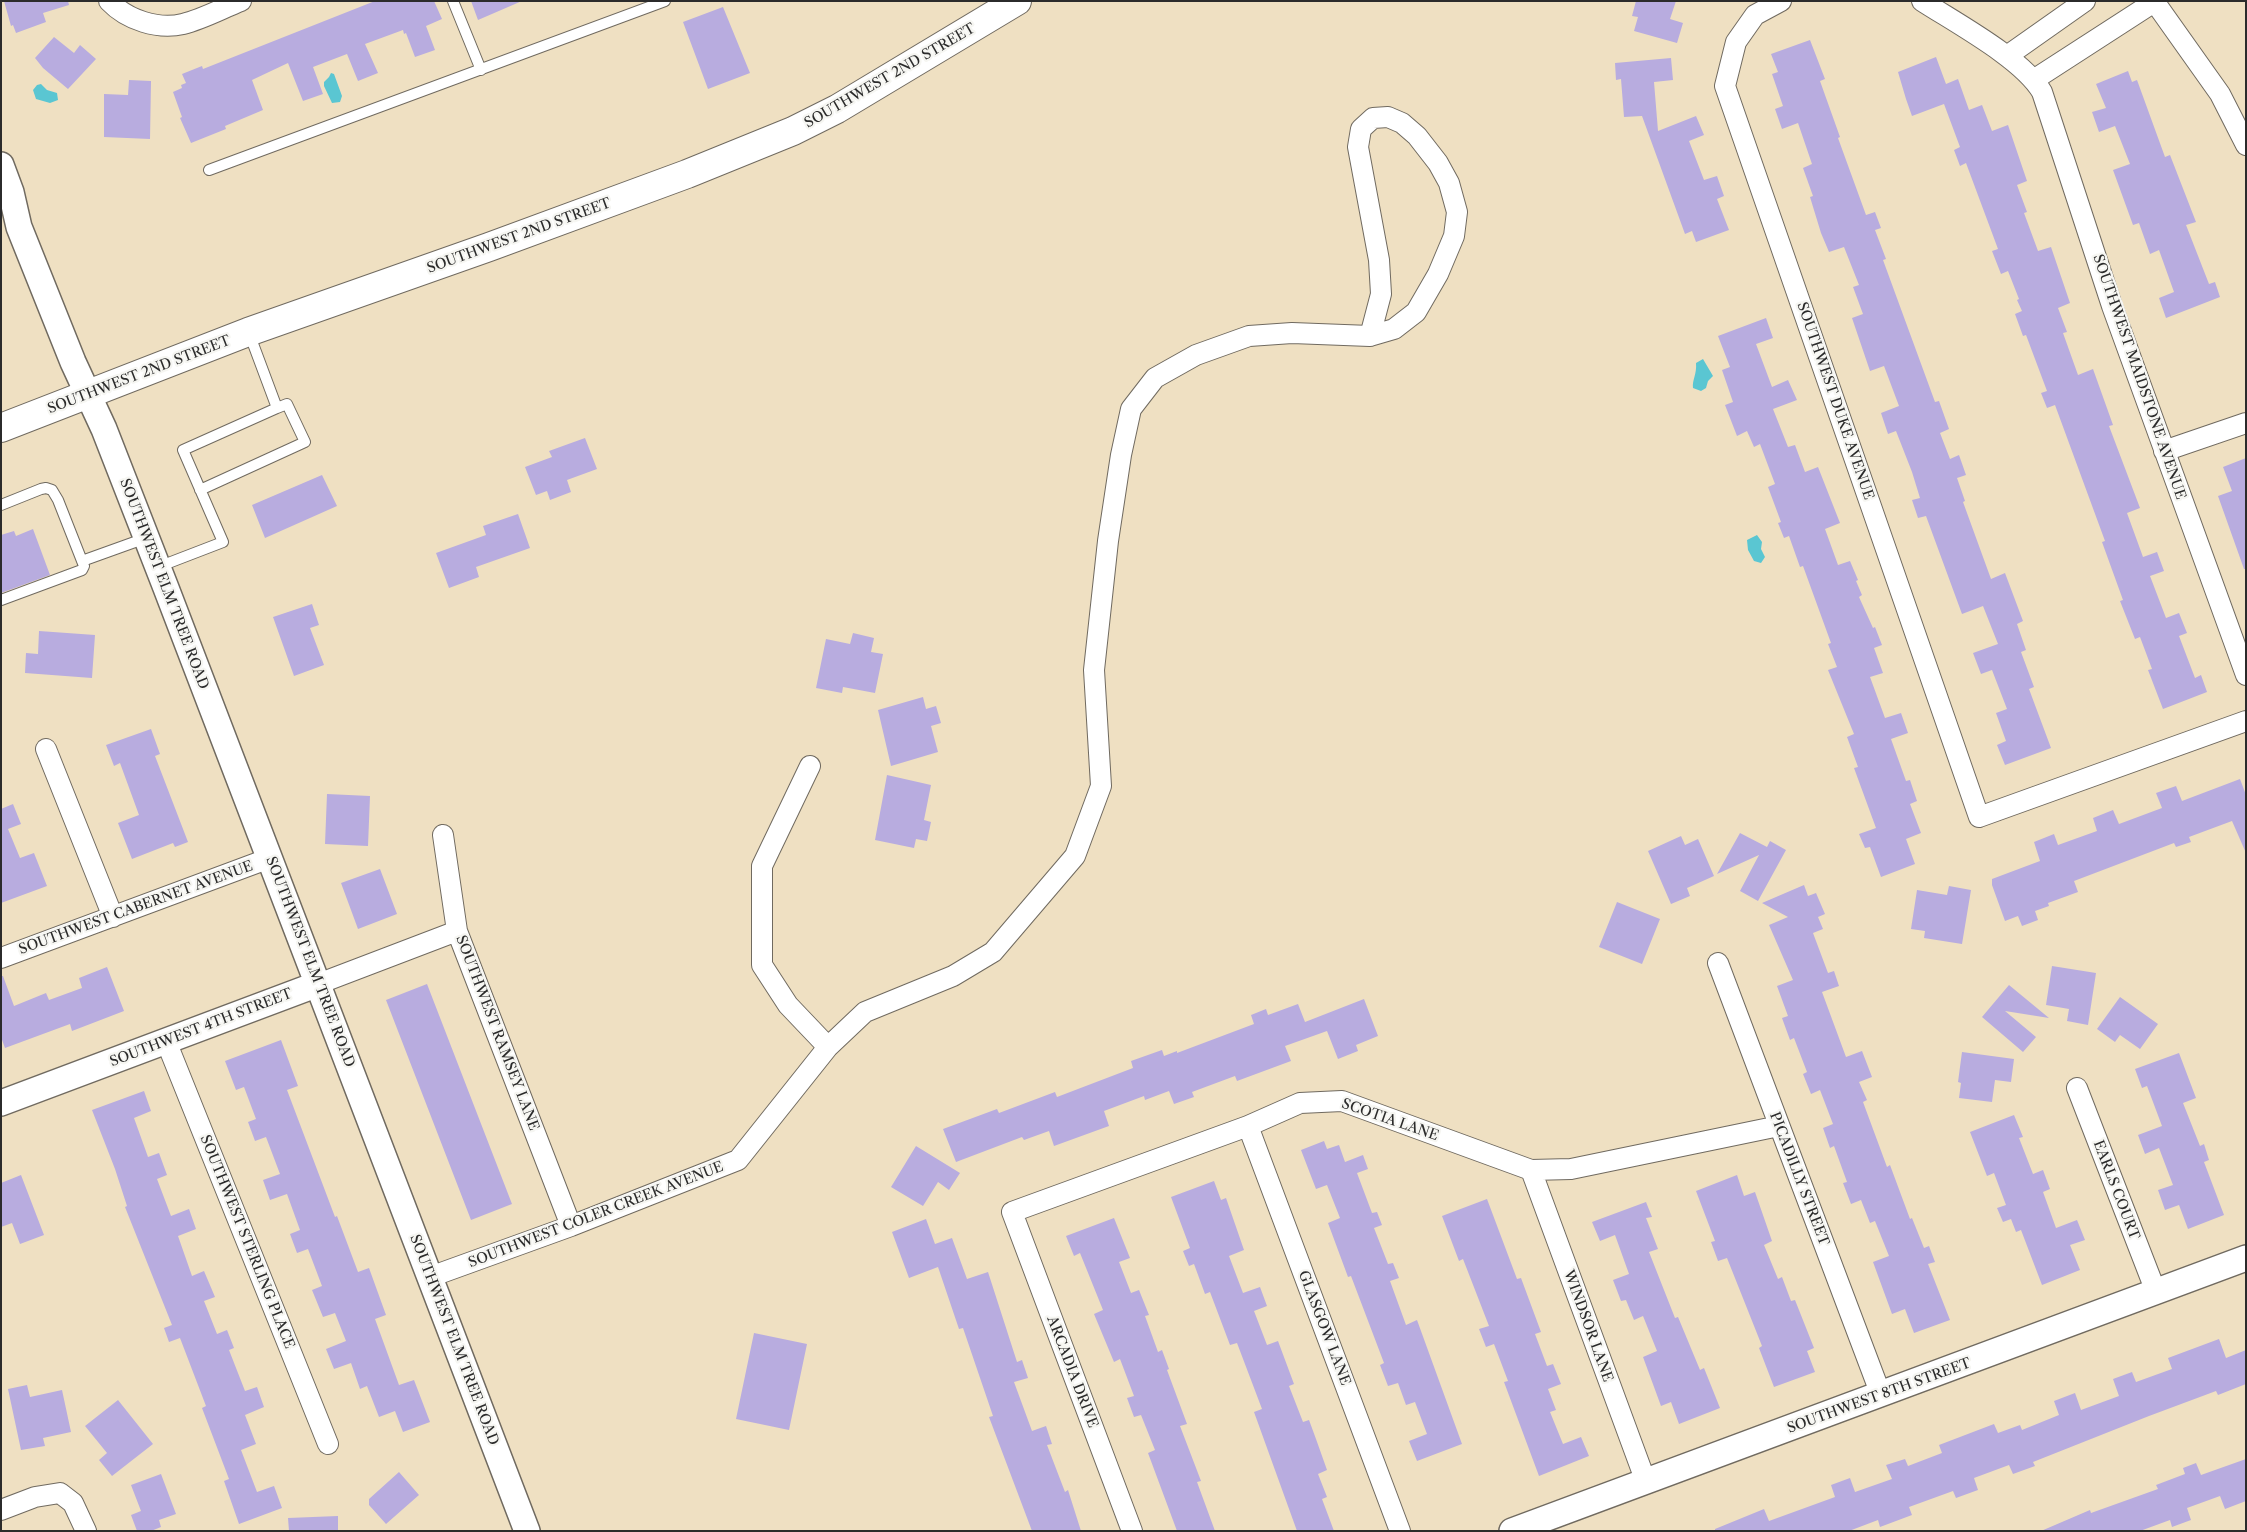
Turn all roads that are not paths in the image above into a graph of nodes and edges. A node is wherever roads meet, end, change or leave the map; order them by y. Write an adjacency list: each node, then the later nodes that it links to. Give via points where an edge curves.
1 (109, 1): 2 (street, via 124,14 154,25 183,24)
2 (241, 1)
3 (453, 1): 11 (lane)
4 (665, 1): 11 (lane)
5 (1017, 1): 16 (main road, SOUTHWEST 2ND STREET, via 836,109 793,131 489,247)
6 (1780, 1): 30 (street, SOUTHWEST DUKE AVENUE, via 1756,15 1736,42 1725,86 1979,817)
7 (1922, 1): 10 (street)
8 (2085, 1): 10 (street)
9 (2154, 1): 12 (street); 13 (street, via 2220,94)
10 (2007, 56): 12 (street)
11 (480, 70): 15 (lane)
12 (2035, 79): 22 (street, SOUTHWEST MAIDSTONE AVENUE)
13 (2246, 145)
14 (1, 165): 18 (street, SOUTHWEST ELM TREE ROAD, via 19,227)
15 (209, 170)
16 (248, 332): 18 (main road, SOUTHWEST 2ND STREET); 19 (lane)
17 (1370, 336): 17 (street, SOUTHWEST COLER CREEK AVENUE, via 1394,329 1416,312 1438,274 1454,236 1457,212 1449,183 1438,163 1417,136 1402,123 1388,117 1373,118 1361,129 1358,147 1379,260 1381,294); 41 (street, SOUTHWEST COLER CREEK AVENUE, via 1292,333 1249,336 1196,355 1155,378 1131,409 1108,541 1094,670 1101,786 1075,856 993,952 953,976 865,1012)
18 (88, 394): 21 (main road, SOUTHWEST 2ND STREET); 25 (street, SOUTHWEST ELM TREE ROAD)
19 (277, 408): 23 (lane, via 183,450); 23 (lane, via 287,404 305,442)
20 (2246, 423): 22 (street)
21 (1, 428)
22 (2164, 451): 29 (street, SOUTHWEST MAIDSTONE AVENUE)
23 (200, 490): 27 (lane, via 223,542)
24 (1, 505): 26 (lane, via 46,488 52,490)
25 (146, 538): 26 (lane); 27 (street, SOUTHWEST ELM TREE ROAD)
26 (82, 561): 28 (lane, via 82,570)
27 (157, 567): 34 (street, SOUTHWEST ELM TREE ROAD)
28 (1, 600)
29 (2246, 675)
30 (2246, 721)
31 (46, 749): 35 (street)
32 (810, 766): 41 (street, via 762,866 762,965 788,1005)
33 (443, 835): 36 (street, SOUTHWEST RAMSEY LANE)
34 (270, 858): 35 (street, SOUTHWEST CABERNET AVENUE); 39 (street, SOUTHWEST ELM TREE ROAD)
35 (113, 917): 37 (street, SOUTHWEST CABERNET AVENUE)
36 (457, 931): 39 (street, SOUTHWEST 4TH STREET); 48 (street, SOUTHWEST RAMSEY LANE)
37 (1, 958)
38 (1718, 964): 45 (street, PICADILLY STREET)
39 (318, 984): 40 (street, SOUTHWEST 4TH STREET); 50 (street, SOUTHWEST ELM TREE ROAD)
40 (166, 1041): 43 (street, SOUTHWEST 4TH STREET); 53 (street, SOUTHWEST STERLING PLACE)
41 (828, 1047): 48 (street, SOUTHWEST COLER CREEK AVENUE, via 738,1160)
42 (2077, 1088): 51 (street, EARLS COURT)
43 (1, 1103)
44 (1248, 1126): 46 (street, SCOTIA LANE, via 1300,1103 1342,1101); 47 (street, SCOTIA LANE); 59 (street, GLASGOW LANE)
45 (1779, 1126): 46 (street, SCOTIA LANE, via 1571,1169); 52 (street, PICADILLY STREET)
46 (1530, 1170): 54 (street, WINDSOR LANE)
47 (1012, 1212): 58 (street, ARCADIA DRIVE)
48 (571, 1226): 50 (street, SOUTHWEST COLER CREEK AVENUE)
49 (2246, 1258): 51 (street, SOUTHWEST 8TH STREET)
50 (430, 1277): 57 (street, SOUTHWEST ELM TREE ROAD)
51 (2156, 1292): 52 (street, SOUTHWEST 8TH STREET)
52 (1881, 1395): 54 (street, SOUTHWEST 8TH STREET)
53 (328, 1444)
54 (1646, 1482): 60 (street, SOUTHWEST 8TH STREET)
55 (1, 1510): 56 (street, via 36,1497 60,1493 73,1503)
56 (86, 1531)
57 (527, 1531)
58 (1132, 1531)
59 (1400, 1531)
60 (1512, 1531)

